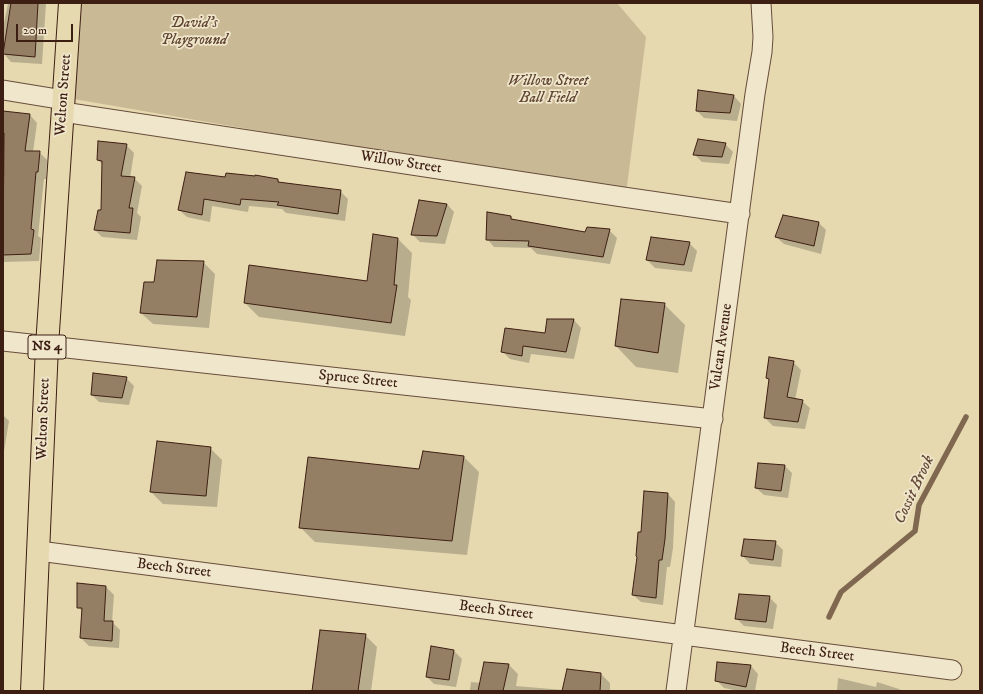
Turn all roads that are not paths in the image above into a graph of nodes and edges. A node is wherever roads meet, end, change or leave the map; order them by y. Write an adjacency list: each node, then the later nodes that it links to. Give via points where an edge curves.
1 (70, 3): 4 (main road, Welton Street / NS 4)
2 (761, 3): 5 (street, Vulcan Avenue, via 762,52)
3 (3, 90): 4 (street, Willow Street)
4 (64, 106): 5 (street, Willow Street); 7 (main road, Welton Street / NS 4)
5 (740, 214): 8 (street, Vulcan Avenue)
6 (3, 341): 7 (street, Spruce Street)
7 (48, 346): 8 (street, Spruce Street); 9 (main road, Welton Street / NS 4)
8 (713, 418): 10 (street, Vulcan Avenue)
9 (39, 551): 10 (street, Beech Street); 12 (main road, Welton Street / NS 4)
10 (684, 636): 11 (street, Beech Street); 13 (street, Vulcan Avenue)
11 (952, 670)
12 (32, 691)
13 (676, 691)

